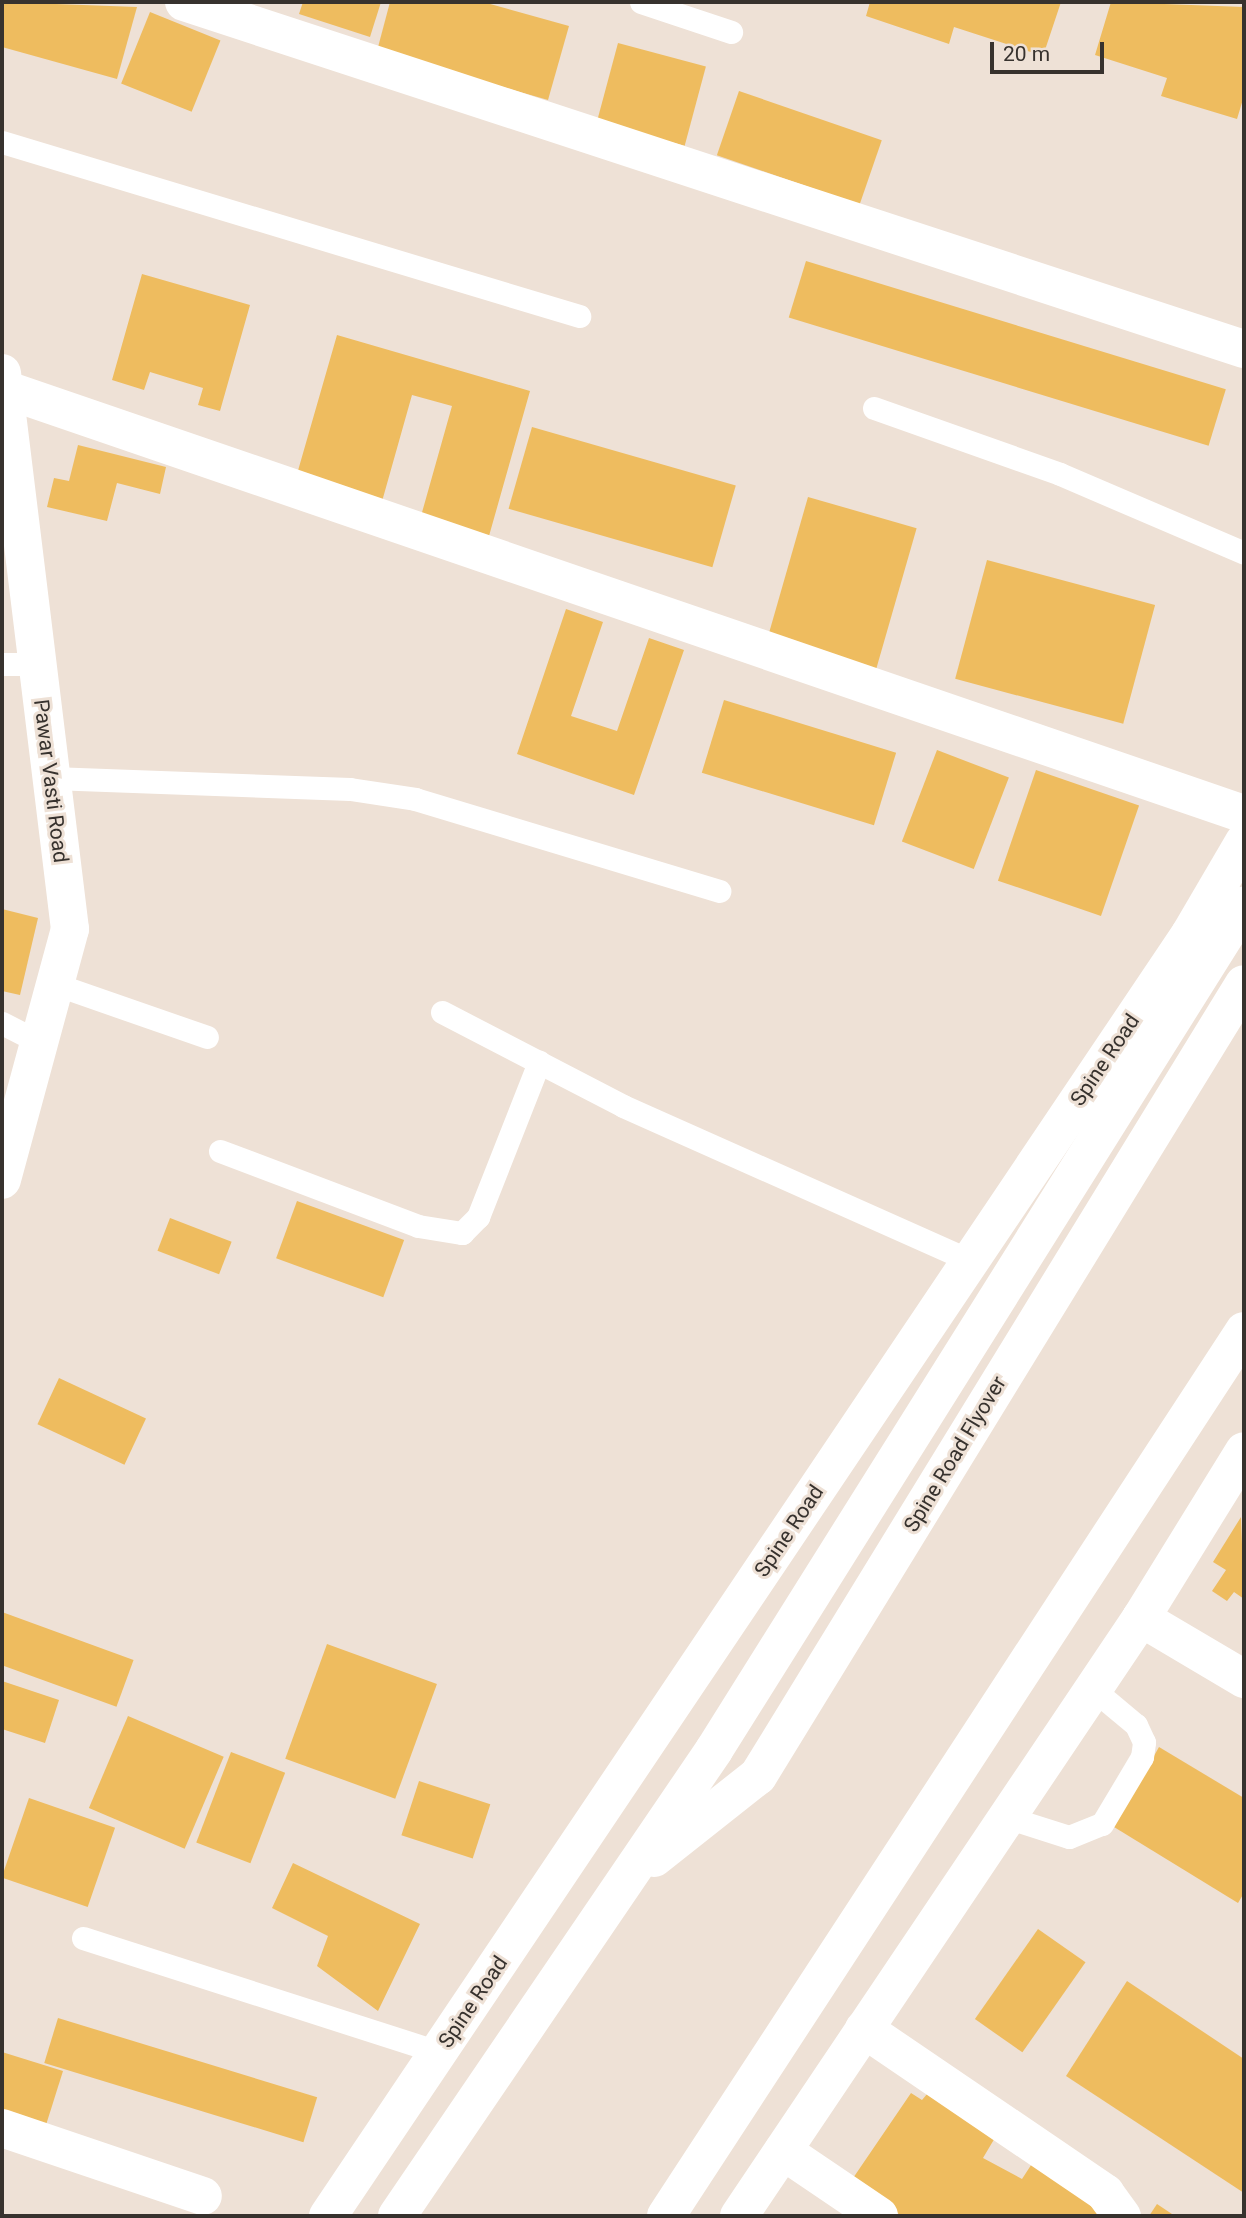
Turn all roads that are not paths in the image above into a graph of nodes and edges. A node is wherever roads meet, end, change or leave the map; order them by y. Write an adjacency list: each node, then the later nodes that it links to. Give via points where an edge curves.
1 (184, 2): 6 (street)
2 (641, 2): 3 (lane)
3 (730, 32)
4 (2, 142): 5 (lane)
5 (579, 316)
6 (1244, 349)
7 (3, 398): 9 (street, Pawar Vasti Road); 13 (street)
8 (874, 408): 10 (lane, via 1060,474)
9 (10, 510): 11 (street, Pawar Vasti Road)
10 (1244, 554)
11 (19, 664): 12 (street, Pawar Vasti Road)
12 (51, 778): 15 (lane, via 351,789 415,799); 17 (street, Pawar Vasti Road, via 70,929)
13 (1244, 814)
14 (1244, 842): 26 (street, Spine Road, via 1190,934)
15 (719, 891)
16 (1244, 905): 33 (street, Spine Road, via 714,1750)
17 (52, 983): 21 (lane); 22 (street, Pawar Vasti Road)
18 (1244, 984): 33 (street, Spine Road Flyover, via 758,1776)
19 (442, 1012): 23 (lane)
20 (2, 1023): 22 (lane)
21 (206, 1037)
22 (43, 1044): 25 (street, Pawar Vasti Road)
23 (539, 1062): 24 (lane, via 478,1217 462,1233 418,1226); 26 (lane)
24 (220, 1150)
25 (4, 1167)
26 (971, 1261): 36 (street, Spine Road)
27 (1244, 1331): 42 (street)
28 (1244, 1451): 29 (street)
29 (1141, 1618): 30 (street); 31 (street)
30 (1244, 1679)
31 (1093, 1689): 32 (street); 32 (lane, via 1136,1725 1144,1742 1142,1757 1102,1824 1069,1838)
32 (1006, 1817): 35 (street)
33 (622, 1883): 41 (street, Spine Road)
34 (83, 1938): 36 (lane)
35 (864, 2029): 38 (street); 45 (street, via 1105,2193)
36 (439, 2052): 40 (street, Spine Road)
37 (2, 2127): 39 (street)
38 (783, 2151): 43 (street); 44 (street)
39 (202, 2196)
40 (328, 2216)
41 (397, 2216)
42 (666, 2216)
43 (739, 2216)
44 (878, 2216)
45 (1122, 2216)

